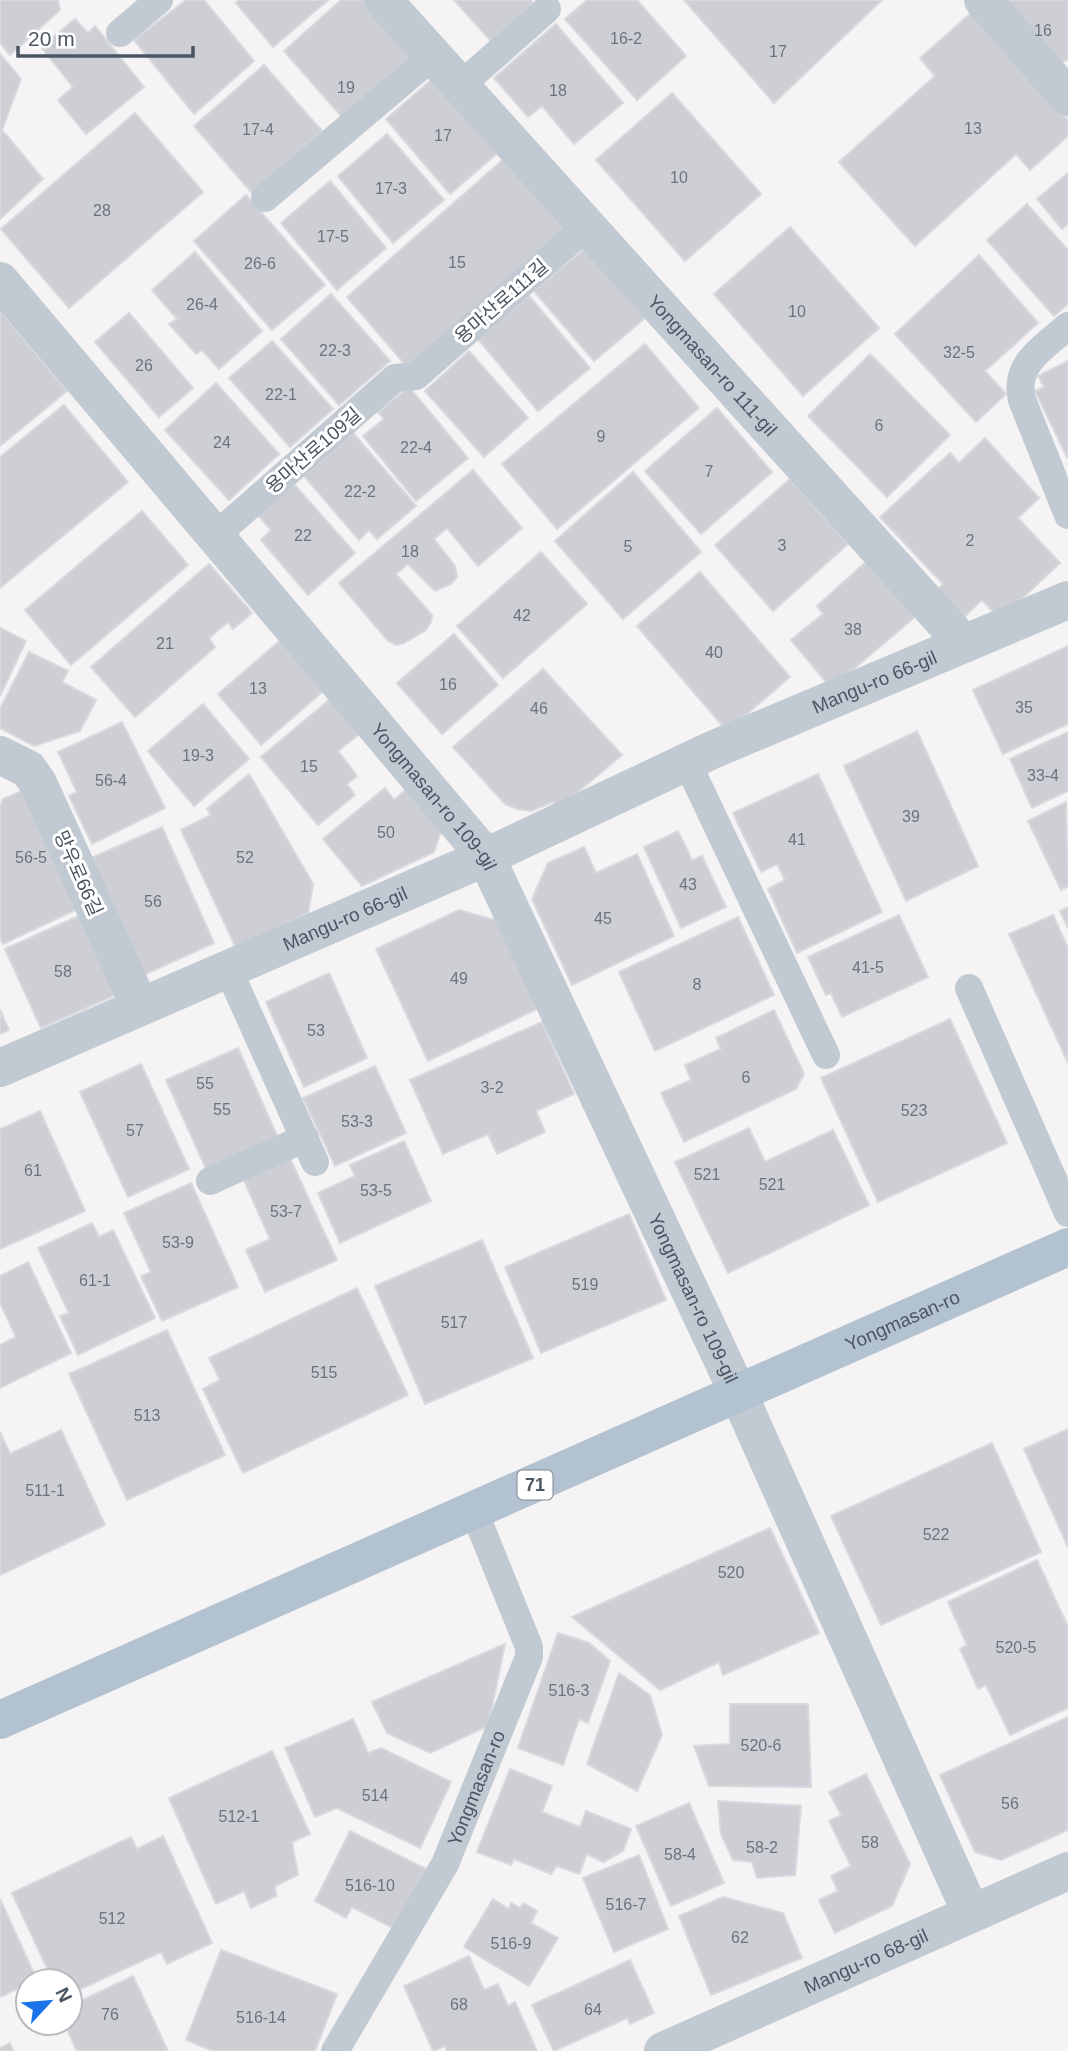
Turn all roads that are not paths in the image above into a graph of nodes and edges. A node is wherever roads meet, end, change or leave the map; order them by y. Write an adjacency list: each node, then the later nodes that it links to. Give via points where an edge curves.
1 (159, 0): 5 (lane)
2 (383, 0): 6 (street, Yongmasan-ro 111-gil)
3 (983, 0): 8 (street)
4 (547, 9): 7 (lane)
5 (120, 33)
6 (433, 56): 7 (street, Yongmasan-ro 111-gil); 9 (lane)
7 (461, 85): 10 (street, Yongmasan-ro 111-gil)
8 (1068, 97)
9 (265, 198)
10 (587, 226): 13 (lane, 용마산로111길); 17 (street, Yongmasan-ro 111-gil)
11 (0, 281): 15 (street, Yongmasan-ro 109-gil)
12 (1068, 326): 14 (lane, via 1024,367 1019,383)
13 (416, 376): 15 (lane, 용마산로109길, via 395,378)
14 (1068, 515)
15 (215, 536): 20 (street, Yongmasan-ro 109-gil)
16 (1066, 606): 17 (street, Mangu-ro 66-gil)
17 (964, 644): 19 (street, Mangu-ro 66-gil)
18 (0, 755): 23 (street, 망우로66길, via 28,768 38,783)
19 (687, 762): 20 (street, Mangu-ro 66-gil); 24 (lane)
20 (486, 857): 21 (street, Mangu-ro 66-gil); 29 (street, Yongmasan-ro 109-gil)
21 (228, 969): 23 (street, Mangu-ro 66-gil); 26 (lane, via 310,1150)
22 (969, 988): 27 (lane)
23 (140, 1007): 25 (street, Mangu-ro 66-gil)
24 (826, 1055)
25 (0, 1068)
26 (210, 1181)
27 (1068, 1213)
28 (1068, 1247): 29 (main road, Yongmasan-ro / 71)
29 (739, 1395): 30 (main road, Yongmasan-ro / 71); 33 (street)
30 (474, 1511): 31 (main road, Yongmasan-ro / 71); 34 (lane, Yongmasan-ro, via 529,1647 529,1657 445,1864)
31 (0, 1720)
32 (1068, 1871): 33 (street, Mangu-ro 68-gil)
33 (971, 1913): 35 (street, Mangu-ro 68-gil)
34 (335, 2051)
35 (663, 2051)

